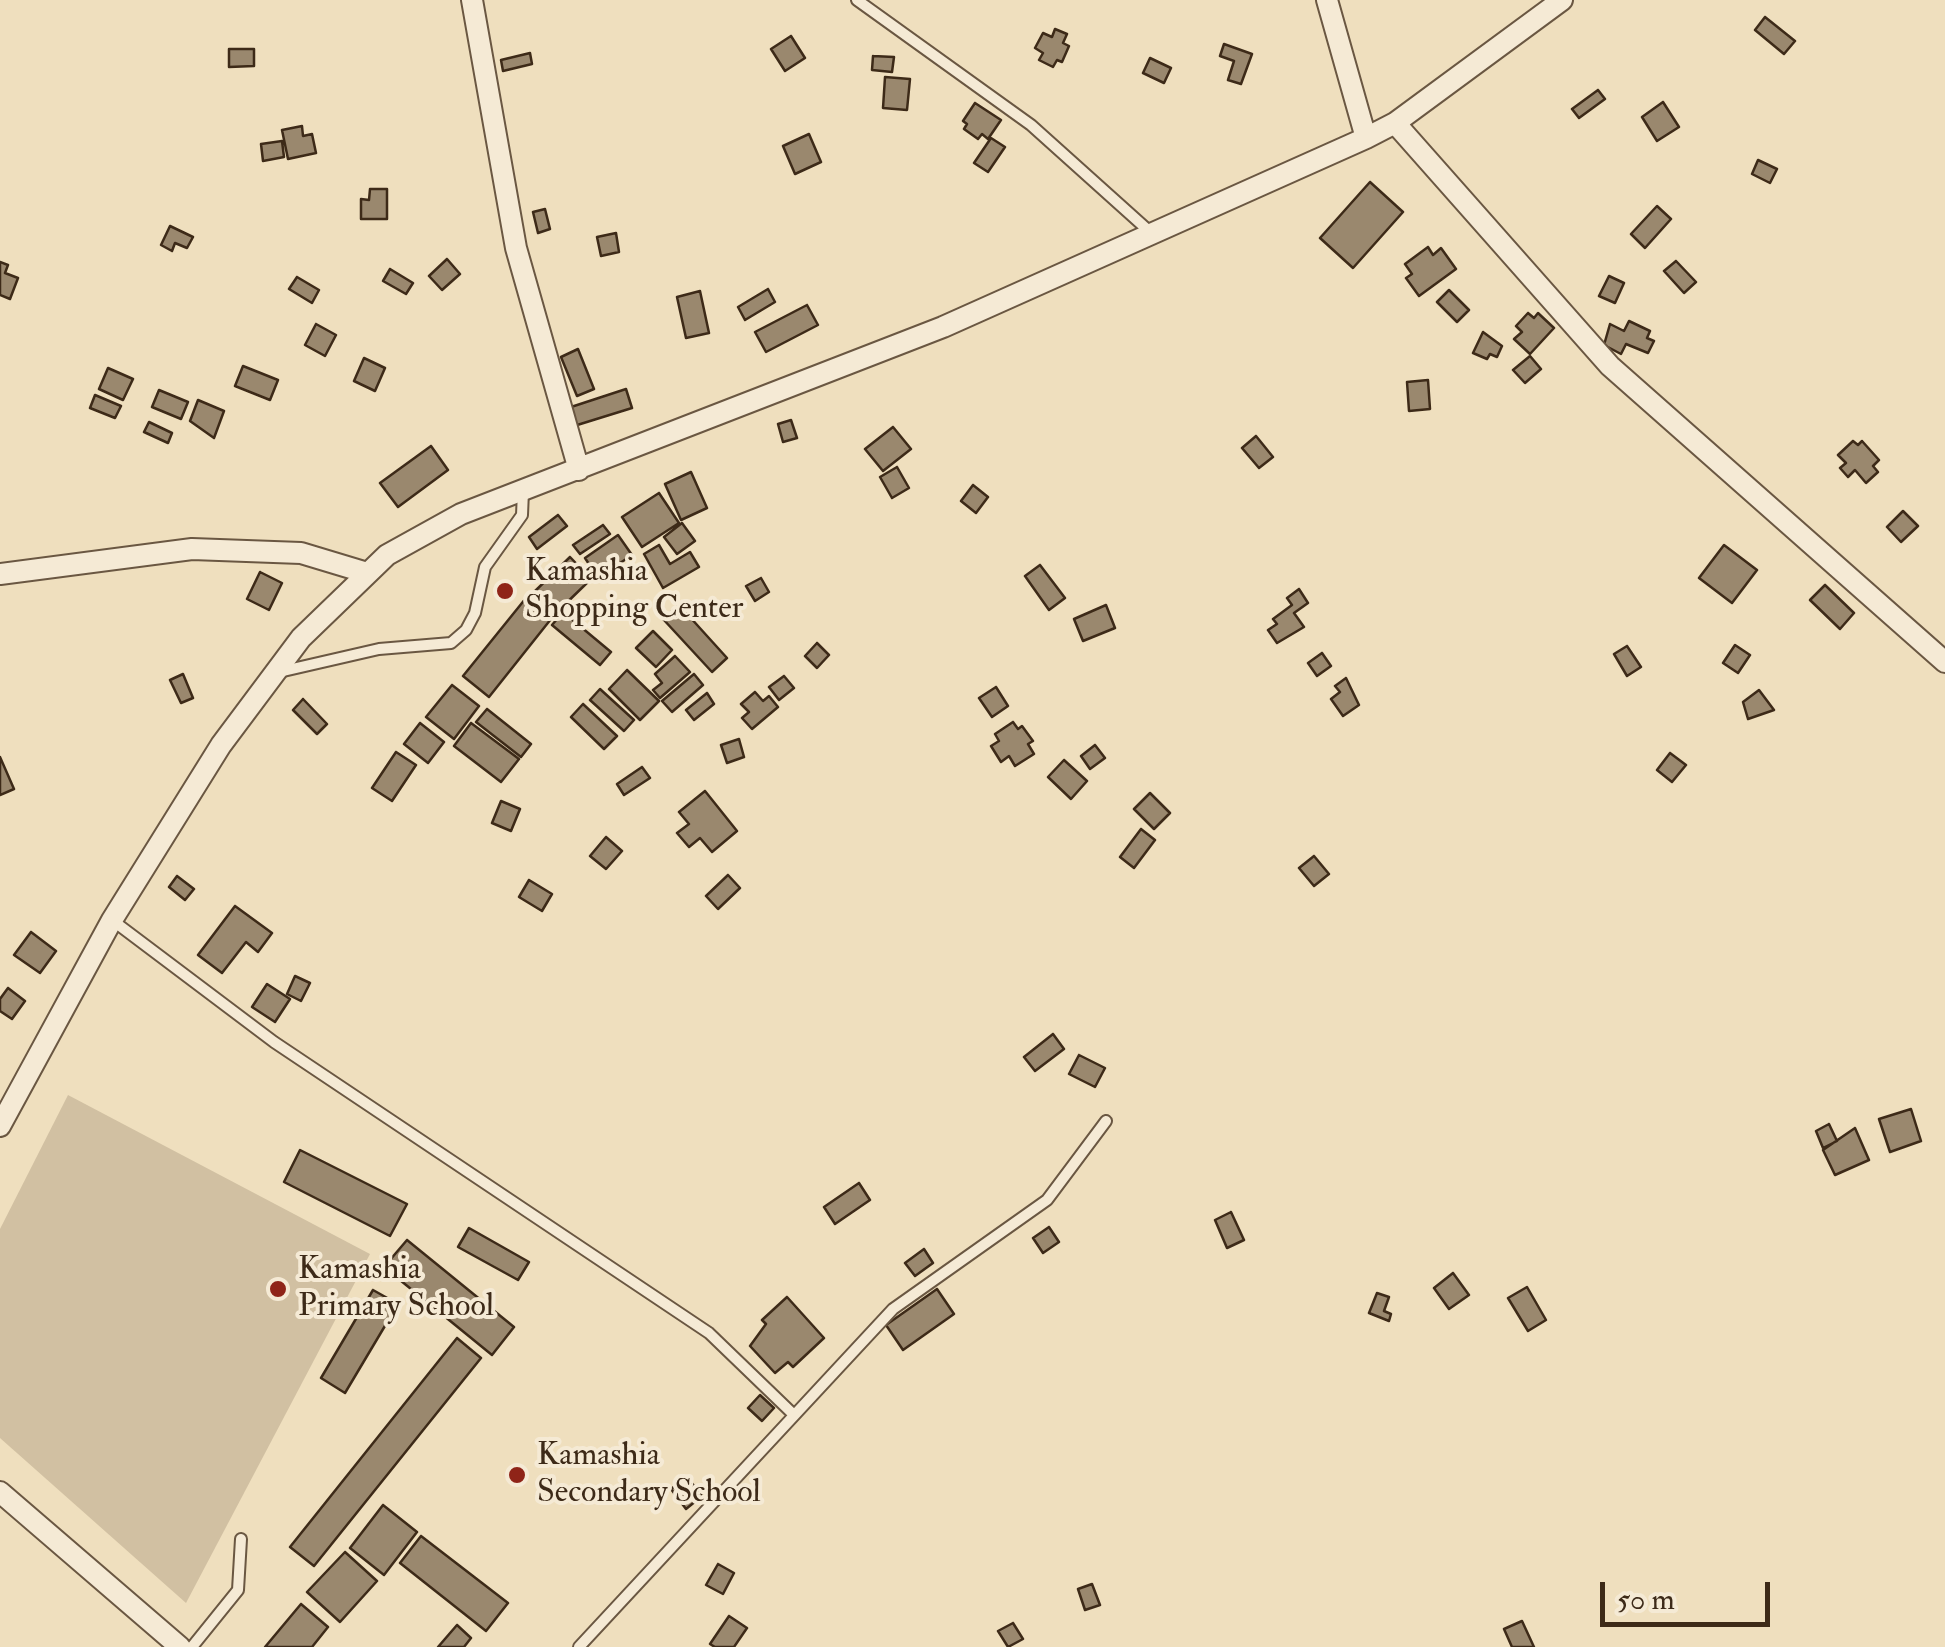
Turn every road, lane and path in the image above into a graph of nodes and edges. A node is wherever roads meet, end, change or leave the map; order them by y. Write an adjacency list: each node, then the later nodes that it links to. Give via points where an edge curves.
1 (472, 0): 8 (street, via 516,248)
2 (857, 0): 7 (lane, via 1031,125)
3 (1326, 0): 6 (street)
4 (1562, 0): 5 (street)
5 (1395, 123): 6 (street); 12 (street, via 1610,366)
6 (1366, 138): 7 (street)
7 (1149, 231): 8 (street, via 944,327)
8 (579, 470): 9 (street)
9 (523, 491): 10 (street, via 434,528); 13 (lane, via 522,515 484,567 475,613 451,643 379,649)
10 (364, 572): 11 (street, via 301,553 192,549); 13 (street)
11 (0, 574)
12 (1945, 662)
13 (273, 672): 14 (street, via 166,826)
14 (112, 920): 16 (street); 17 (lane, via 274,1042 709,1333)
15 (1106, 1121): 17 (lane, via 1047,1200 893,1310)
16 (0, 1126)
17 (793, 1414): 22 (lane)
18 (0, 1492): 20 (street)
19 (241, 1540): 21 (lane, via 238,1590)
20 (180, 1647)
21 (192, 1647)
22 (579, 1647)

